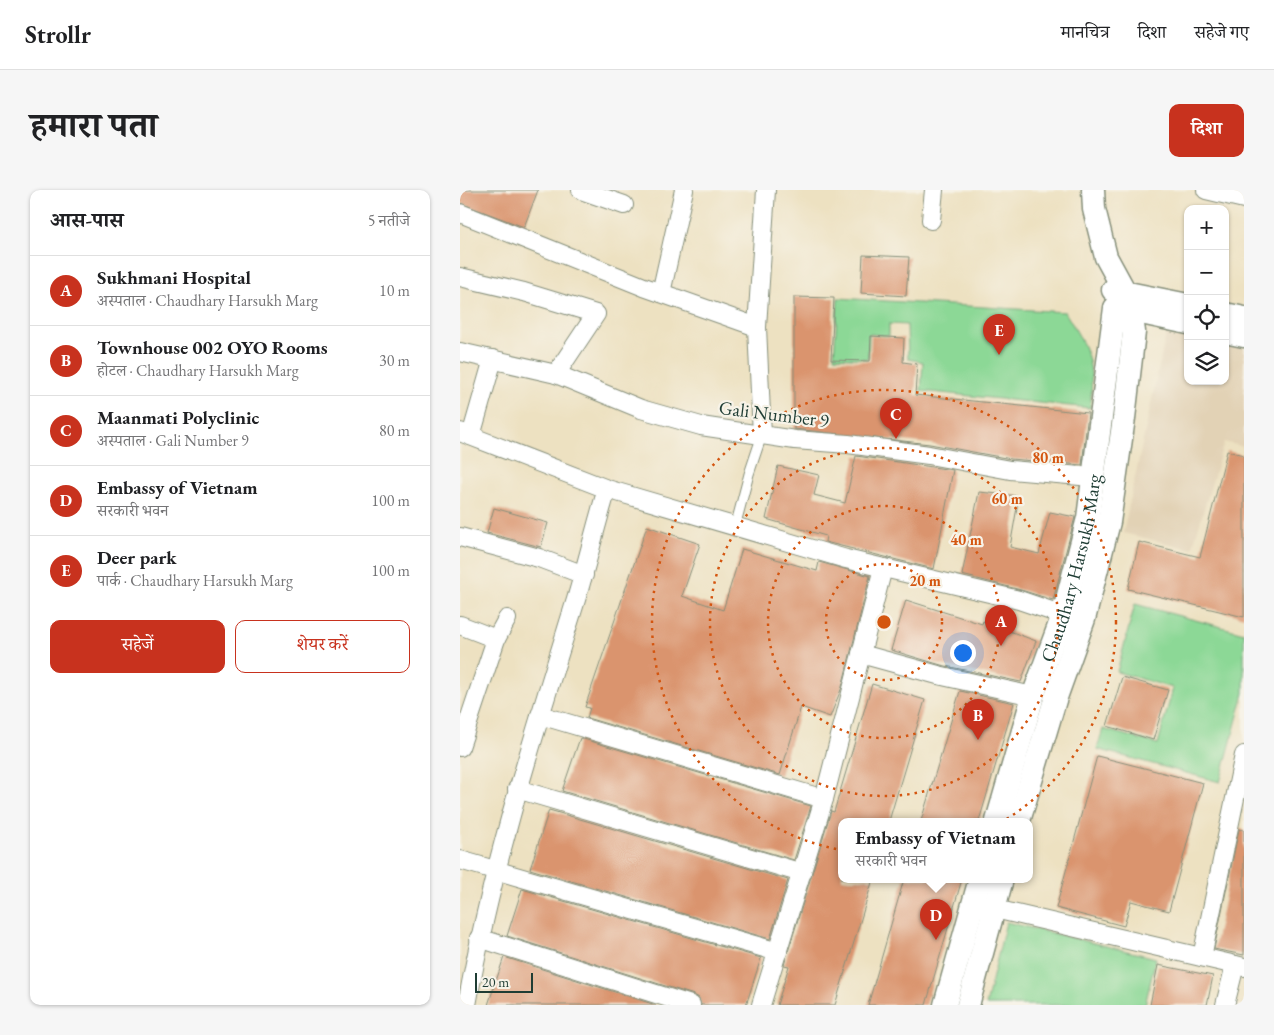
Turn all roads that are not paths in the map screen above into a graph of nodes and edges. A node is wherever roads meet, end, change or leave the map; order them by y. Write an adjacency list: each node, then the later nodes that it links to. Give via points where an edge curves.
1 (580, 190): 9 (street)
2 (684, 190): 13 (street)
3 (766, 190): 19 (street)
4 (934, 190): 11 (street)
5 (1078, 190): 14 (street, via 1092,262)
6 (1093, 190): 14 (street, via 1094,209)
7 (1206, 190): 8 (street)
8 (1244, 199)
9 (624, 205)
10 (460, 213): 13 (street)
11 (931, 220)
12 (460, 278): 24 (street, via 524,292 596,314)
13 (661, 293): 19 (street)
14 (1119, 299): 15 (street); 18 (street); 27 (street, Chaudhary Harsukh Marg); 45 (street, Chaudhary Harsukh Marg, via 1134,332 1109,522 1084,619 1055,700)
15 (1184, 305)
16 (1229, 315): 17 (street)
17 (1244, 318)
18 (1184, 322)
19 (757, 327): 26 (street)
20 (1229, 333): 21 (street)
21 (1244, 336)
22 (460, 352): 23 (street, Gali Number 9)
23 (493, 359): 24 (street, Gali Number 9); 25 (street)
24 (556, 374): 26 (street, Gali Number 9, via 660,416)
25 (465, 434): 28 (street)
26 (762, 435): 27 (street, Gali Number 9, via 929,455 1010,470); 29 (lane)
27 (1092, 477): 33 (street, Chaudhary Harsukh Marg, via 1088,518)
28 (607, 489): 29 (street); 32 (street)
29 (735, 527): 31 (street)
30 (460, 537): 32 (street, via 539,558)
31 (884, 568): 33 (street, via 1019,600); 37 (street)
32 (584, 576): 39 (street)
33 (1064, 615): 38 (street, Chaudhary Harsukh Marg)
34 (506, 619): 36 (street)
35 (460, 625): 36 (street)
36 (496, 639): 40 (street)
37 (861, 654): 38 (street); 43 (street)
38 (1033, 696): 44 (street, Chaudhary Harsukh Marg)
39 (540, 715): 42 (street); 43 (street)
40 (460, 747)
41 (1244, 755): 54 (street)
42 (517, 789): 47 (street); 48 (street)
43 (824, 799): 48 (street)
44 (998, 818)
45 (1020, 818)
46 (460, 860): 47 (street)
47 (495, 870): 52 (street); 53 (street)
48 (802, 873): 53 (street)
49 (980, 883): 51 (street)
50 (999, 883): 51 (street)
51 (983, 906): 54 (street); 59 (street); 60 (street)
52 (479, 938): 56 (street); 57 (street)
53 (778, 952): 58 (street)
54 (1202, 958): 55 (street)
55 (1240, 966): 61 (street)
56 (467, 1005)
57 (691, 1005)
58 (761, 1005)
59 (945, 1005)
60 (968, 1005)
61 (1225, 1005)

